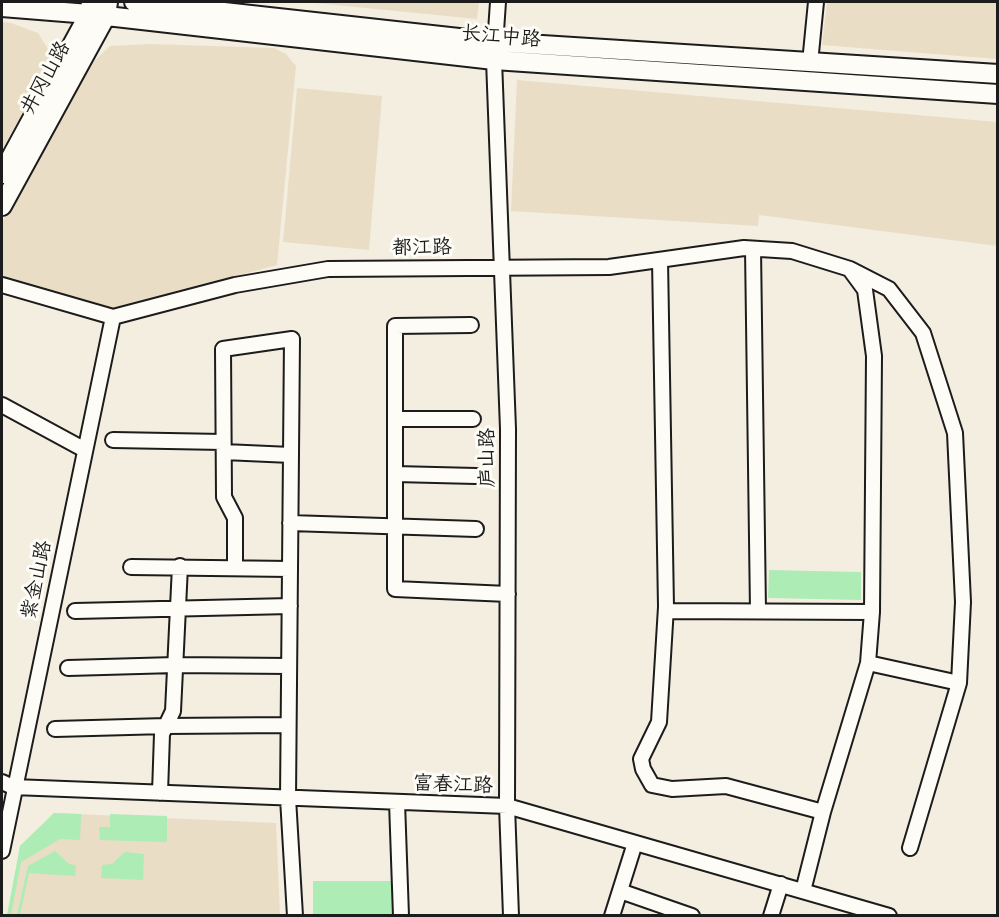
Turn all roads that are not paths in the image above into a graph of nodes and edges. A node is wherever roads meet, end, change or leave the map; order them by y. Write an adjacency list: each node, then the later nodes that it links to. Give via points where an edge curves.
1 (134, 2): 6 (main road, 长江中路)
2 (498, 2): 6 (street, 庐山路)
3 (816, 2): 7 (street)
4 (2, 7): 5 (main road, 长江中路)
5 (99, 8): 6 (main road, 长江中路); 10 (main road, 井冈山路); 11 (main road, 井冈山路)
6 (494, 51): 7 (main road, 长江中路); 9 (main road, 长江中路); 14 (street, 庐山路)
7 (810, 63): 8 (main road, 长江中路)
8 (998, 74)
9 (998, 94)
10 (2, 174)
11 (2, 206)
12 (753, 249): 13 (street, 都江路); 15 (street, 都江路, via 792,252); 39 (street)
13 (660, 260): 14 (street, 都江路, via 609,267); 38 (street)
14 (502, 267): 17 (street, 都江路, via 328,270 235,285); 35 (street, 庐山路, via 508,429)
15 (850, 269): 41 (street, via 865,290 874,356); 46 (street, 都江路, via 889,289 923,333 955,433 963,602)
16 (2, 285): 17 (street)
17 (113, 317): 24 (street, 紫金山路)
18 (471, 325): 21 (street, via 395,326)
19 (2, 405): 24 (street)
20 (473, 418): 21 (street)
21 (395, 419): 26 (street)
22 (113, 440): 23 (street)
23 (224, 447): 25 (street); 25 (street, via 223,349 292,339); 33 (street, via 224,497 235,518)
24 (85, 450): 50 (street, 紫金山路)
25 (291, 455): 28 (street)
26 (395, 474): 27 (street); 29 (street)
27 (476, 476)
28 (290, 523): 29 (street); 34 (street)
29 (396, 526): 30 (street); 35 (street, via 395,589)
30 (476, 529)
31 (180, 566): 32 (street); 33 (street); 37 (street)
32 (131, 567)
33 (235, 567): 34 (street)
34 (290, 569): 36 (street)
35 (508, 594): 54 (street, 庐山路)
36 (290, 606): 37 (street); 44 (street)
37 (178, 608): 40 (street); 43 (street)
38 (666, 611): 39 (street); 55 (street, via 659,722 641,759 652,785 672,789 726,786)
39 (758, 611): 41 (street)
40 (75, 612)
41 (872, 612): 42 (street)
42 (868, 663): 46 (street); 55 (street)
43 (175, 665): 44 (street); 45 (street); 48 (street, via 173,711)
44 (289, 666): 47 (street)
45 (68, 668)
46 (959, 683): 57 (street, 都江路)
47 (288, 725): 48 (street); 52 (street)
48 (166, 726): 49 (street); 51 (street, via 162,734)
49 (54, 729)
50 (7, 785): 51 (street, 富春江路); 58 (street, 紫金山路)
51 (160, 793): 52 (street, 富春江路)
52 (288, 798): 53 (street, 富春江路); 63 (street)
53 (397, 802): 54 (street, 富春江路); 64 (street)
54 (507, 806): 56 (street, 富春江路); 65 (street, 庐山路)
55 (824, 813): 61 (street)
56 (635, 843): 59 (street, 富春江路); 60 (street)
57 (910, 848)
58 (2, 851)
59 (781, 884): 61 (street, 富春江路); 68 (street)
60 (620, 891): 66 (street); 67 (street)
61 (803, 891): 62 (street, 富春江路)
62 (870, 913): 69 (street, 富春江路)
63 (295, 915)
64 (401, 915)
65 (511, 915)
66 (612, 915)
67 (692, 915)
68 (771, 915)
69 (889, 915)

